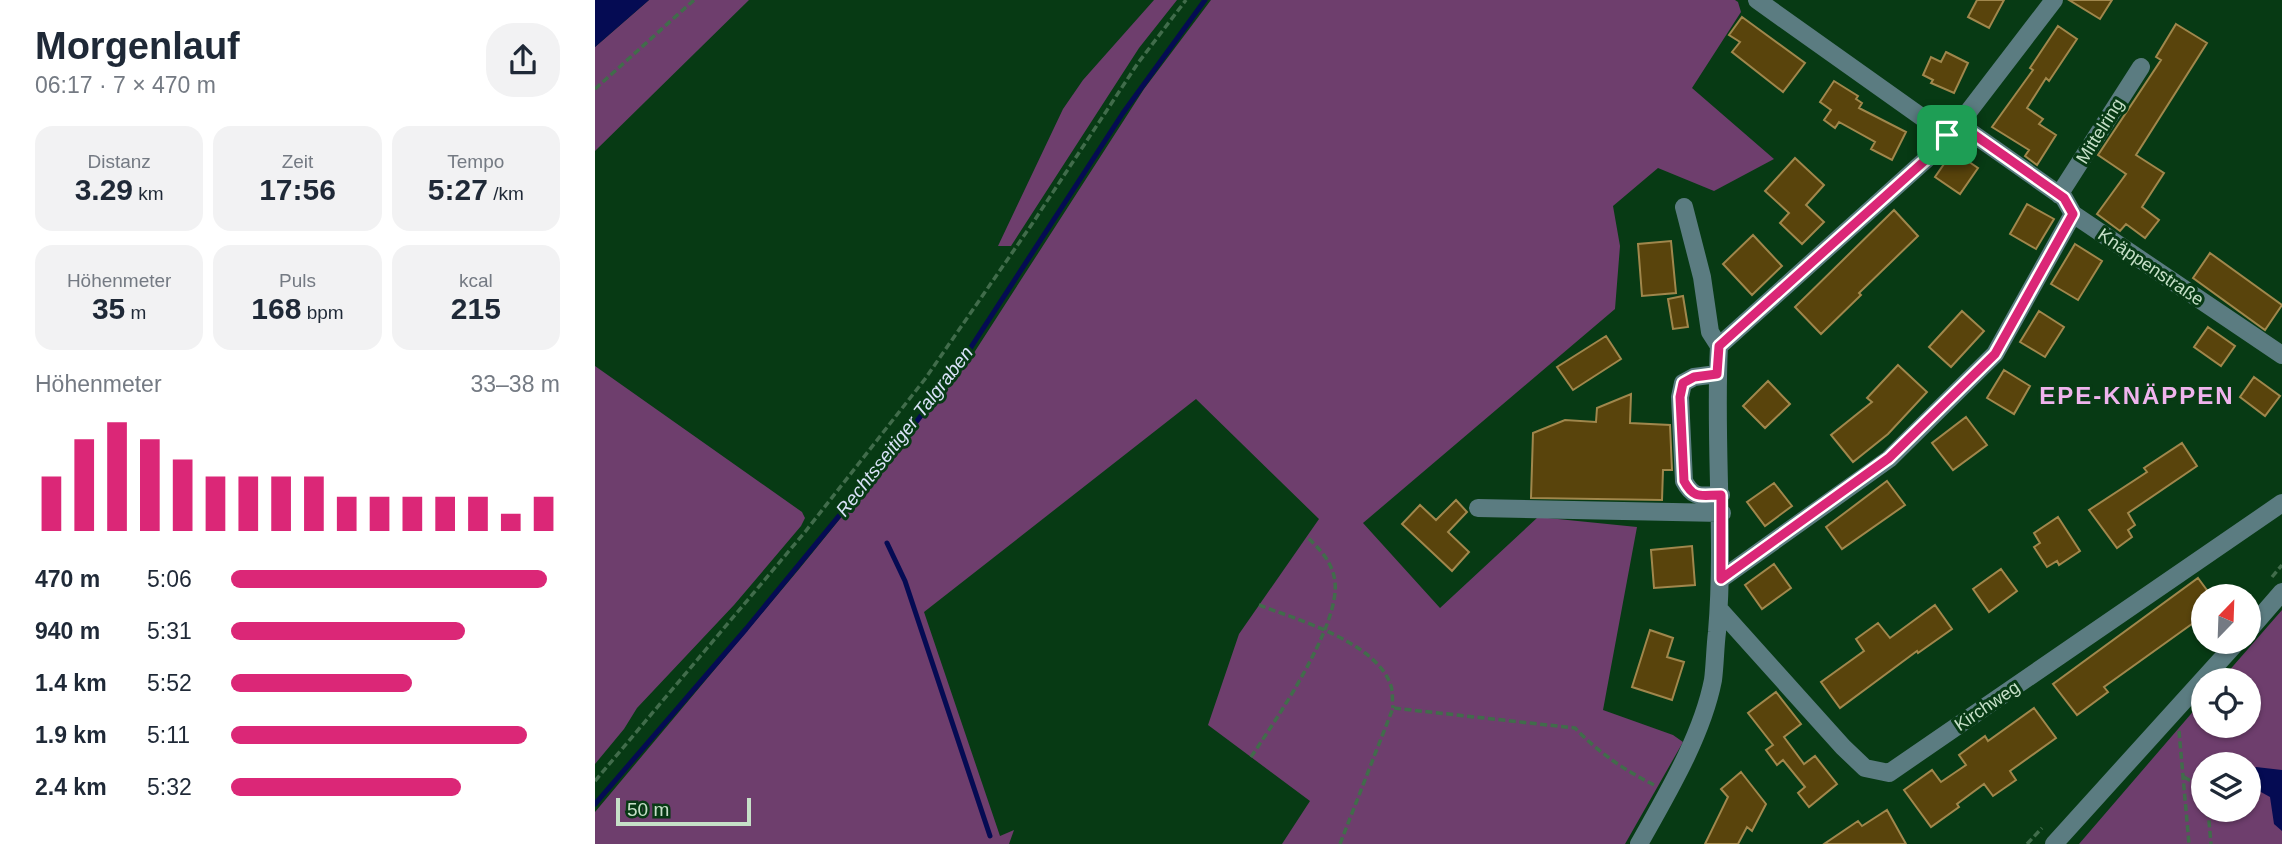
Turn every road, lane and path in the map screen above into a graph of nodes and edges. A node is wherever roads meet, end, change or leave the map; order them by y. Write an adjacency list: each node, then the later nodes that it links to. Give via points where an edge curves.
1 (694, 0): 6 (path)
2 (1186, 0): 30 (path, via 1138,63 925,379 805,532)
3 (1757, 0): 7 (street, Knäppenstraße)
4 (2055, 0): 7 (street)
5 (2141, 67): 8 (street, Mittelring)
6 (595, 89)
7 (1953, 129): 8 (street, Knäppenstraße); 11 (street, via 1931,155)
8 (2059, 195): 10 (street, Knäppenstraße)
9 (1684, 207): 11 (street, via 1710,332)
10 (2073, 214): 12 (street, Knäppenstraße); 19 (street, via 1995,354 1889,458)
11 (1719, 346): 13 (street)
12 (2280, 349)
13 (1717, 374): 14 (street); 14 (street, via 1683,383 1680,397 1684,481 1696,495)
14 (1721, 495): 17 (street)
15 (2282, 503): 22 (street, Kirchweg, via 1889,773 1865,768 1843,747)
16 (1478, 508): 17 (street)
17 (1721, 513): 19 (street)
18 (1307, 537): 24 (path, via 1325,554 1335,581 1334,608)
19 (1721, 579): 22 (street)
20 (2282, 592): 23 (street)
21 (1259, 605): 24 (path)
22 (1719, 609): 32 (street, via 1713,679)
23 (2261, 616)
24 (1324, 629): 26 (path, via 1357,646 1376,664 1391,685); 28 (path, via 1286,706)
25 (2226, 654): 27 (street)
26 (1393, 708): 32 (path, via 1575,728 1632,774); 34 (path)
27 (2177, 710): 29 (path); 36 (street)
28 (1251, 757)
29 (2183, 776): 31 (path); 37 (path)
30 (595, 781)
31 (2191, 781)
32 (1668, 792): 35 (street)
33 (2208, 822): 38 (path)
34 (1340, 844)
35 (1639, 844)
36 (2054, 844)
37 (2189, 844)
38 (2211, 844)

